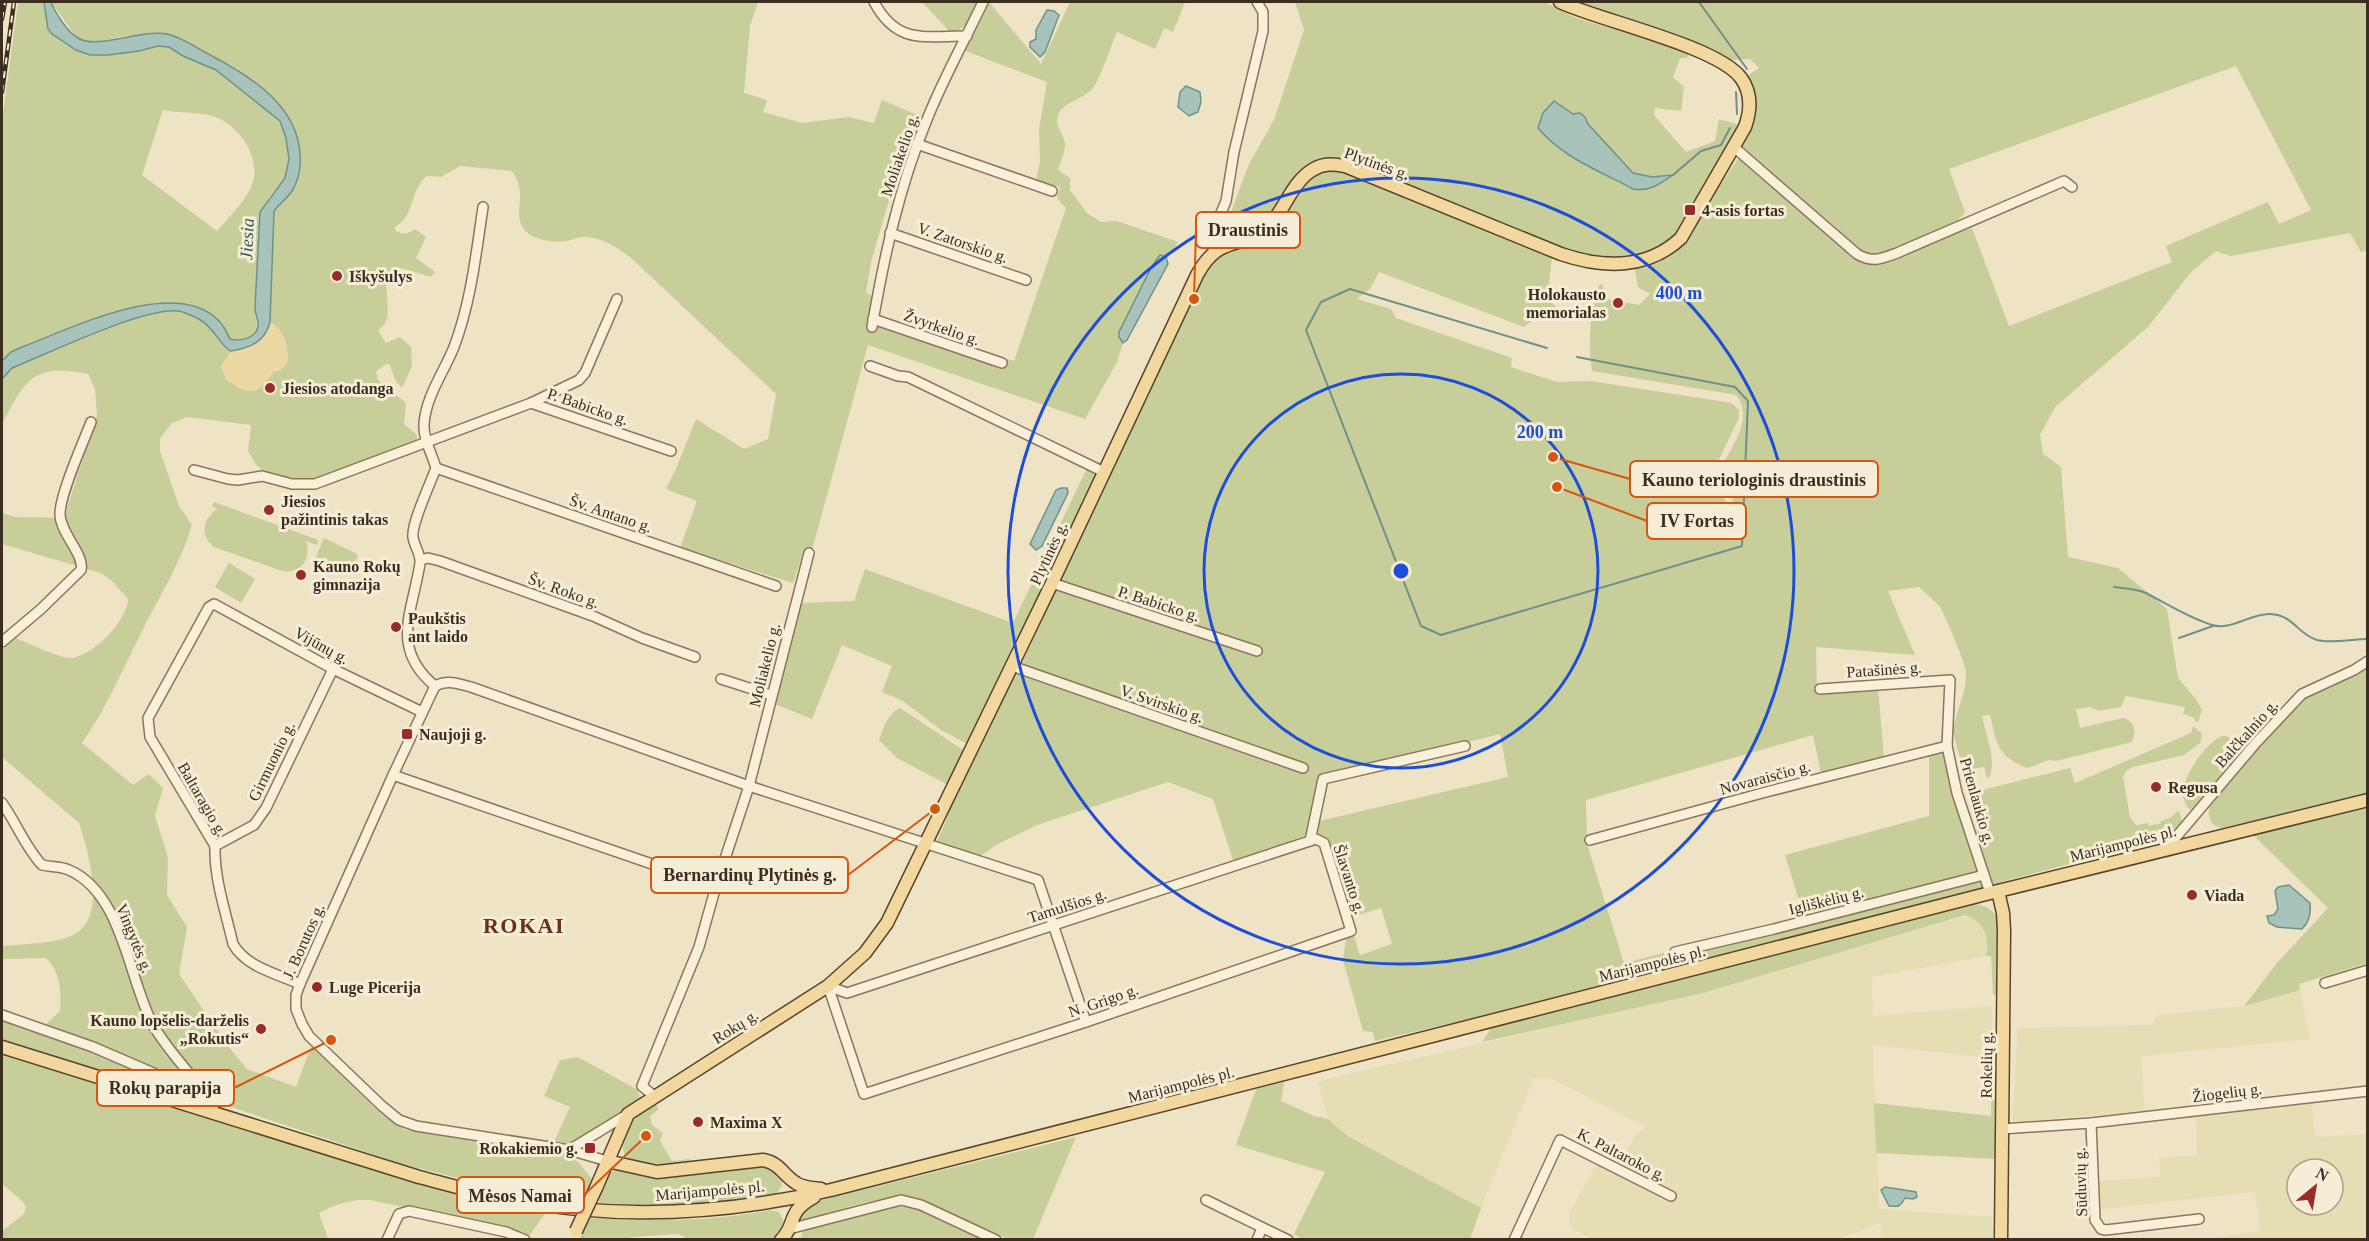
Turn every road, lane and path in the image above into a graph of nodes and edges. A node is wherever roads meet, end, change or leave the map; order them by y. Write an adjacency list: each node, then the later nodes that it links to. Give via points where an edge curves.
1 (874, 2): 5 (street, via 886,21 904,33)
2 (983, 2): 5 (street, Moliakelio g.)
3 (1257, 2): 12 (street, via 1263,12 1263,31 1238,131 1226,201 1210,239)
4 (1560, 2): 7 (main road, Plytinės g., via 1731,68 1745,85 1750,107)
5 (967, 36): 6 (street, Moliakelio g.)
6 (917, 144): 9 (street); 11 (street, Moliakelio g.)
7 (1735, 148): 8 (street, via 1867,260 1897,253 2064,181); 12 (main road, Plytinės g., via 1681,238 1655,256 1632,262 1612,265 1579,260 1345,166 1330,164 1310,171 1263,231)
8 (2072, 187)
9 (1052, 191)
10 (483, 207): 20 (street, via 473,279 454,346 425,414)
11 (890, 233): 13 (street, V. Zatorskio g.); 15 (street, Moliakelio g.)
12 (1215, 250): 24 (main road, Plytinės g., via 1197,275)
13 (1026, 280)
14 (617, 299): 18 (street, via 585,373 579,380)
15 (873, 323): 16 (street, Žvyrkelio g.)
16 (1002, 363)
17 (870, 366): 24 (street, via 908,377)
18 (531, 403): 20 (street, P. Babicko g.); 21 (street, P. Babicko g.)
19 (91, 422): 30 (street, via 60,516 82,563 81,570)
20 (427, 442): 22 (street); 23 (street, P. Babicko g., via 302,485 262,476 228,479)
21 (671, 451)
22 (436, 468): 26 (street, via 412,536); 28 (street, Šv. Antano g.)
23 (194, 470)
24 (1104, 472): 27 (main road, Plytinės g.)
25 (809, 553): 40 (street, Moliakelio g.)
26 (421, 560): 32 (street, Šv. Roko g., via 440,561); 38 (street, via 410,605 408,638 415,664)
27 (1052, 583): 31 (street, P. Babicko g.); 34 (main road, Plytinės g.)
28 (776, 586)
29 (209, 607): 35 (street, Vijūnų g., via 218,604); 52 (street, Baltaragio g., via 148,718 150,737)
30 (2, 642)
31 (1257, 651)
32 (695, 657)
33 (2367, 661): 53 (street, Balčkalnio g., via 2302,694)
34 (1012, 666): 44 (street, V. Svirskio g.); 51 (main road, Plytinės g.)
35 (333, 669): 41 (street, Vijūnų g.); 52 (street, Girmuonio g., via 266,808 254,825)
36 (721, 679): 40 (street)
37 (1950, 680): 39 (street, Patašinės g.); 43 (street, Prienlaukio g.)
38 (435, 686): 41 (street, J. Borutos g.); 46 (street, via 453,682 471,687)
39 (1820, 689)
40 (771, 695): 46 (street, Moliakelio g.)
41 (422, 712): 45 (street, J. Borutos g.)
42 (1465, 746): 49 (street, via 1323,779)
43 (1947, 746): 50 (street, Novaraisčio g.); 54 (street, Prienlaukio g.)
44 (1303, 768)
45 (393, 775): 55 (street); 62 (street, J. Borutos g.)
46 (749, 786): 51 (street); 55 (street)
47 (2367, 800): 53 (main road, Marijampolės pl.)
48 (2, 803): 67 (street, Vingytės g., via 42,865 66,868 97,891 109,910 152,1023)
49 (1313, 840): 57 (street, Tamulšios g.); 58 (street, Šlavanto g., via 1324,843)
50 (1590, 840)
51 (926, 844): 57 (street, via 1038,880); 63 (main road, Rokų g., via 881,932 865,953)
52 (215, 846): 62 (street, Baltaragio g., via 214,860 237,951 246,960)
53 (2166, 849): 56 (main road, Marijampolės pl.)
54 (1984, 875): 56 (street, Prienlaukio g.); 59 (street, Igliškėlių g.)
55 (716, 886): 69 (street, via 699,947 642,1086)
56 (1994, 892): 73 (main road, Rokelių g., via 2003,913 2004,930); 77 (main road, Marijampolės pl.)
57 (1054, 925): 63 (street, Tamulšios g., via 847,993); 65 (street)
58 (1351, 931): 65 (street, N. Grigo g.)
59 (1675, 952)
60 (2367, 970): 61 (street)
61 (2325, 983)
62 (300, 984): 74 (street, J. Borutos g., via 296,1009 309,1036 399,1120 431,1129)
63 (828, 986): 65 (street, N. Grigo g., via 864,1094); 69 (main road, Rokų g.)
64 (2, 1015): 67 (street, via 93,1047 195,1091)
65 (1086, 1022)
66 (2, 1047): 70 (main road, Marijampolės pl.)
67 (204, 1091): 70 (street, Vingytės g., via 213,1104)
68 (2367, 1091): 72 (street, Žiogelių g.)
69 (654, 1096): 71 (main road, Rokų g.)
70 (213, 1113): 80 (main road, Marijampolės pl., via 419,1177 513,1200 637,1213)
71 (628, 1114): 74 (street); 75 (main road)
72 (2091, 1123): 73 (street, Sūduvių g.); 81 (street, Sūduvių g., via 2095,1220 2101,1229)
73 (2002, 1129): 91 (main road, Rokelių g.)
74 (569, 1150): 75 (street, J. Borutos g.)
75 (607, 1161): 76 (main road, via 657,1172 763,1160 777,1164); 84 (main road, bridge)
76 (785, 1172): 77 (main road, via 801,1186); 80 (main road, via 784,1190)
77 (826, 1191): 80 (main road, Marijampolės pl.); 83 (main road, via 798,1206)
78 (1671, 1196): 90 (street, K. Paltaroko g., via 1560,1140)
79 (1206, 1200): 82 (street)
80 (767, 1203): 83 (main road, via 783,1210)
81 (2199, 1219)
82 (1262, 1228): 88 (street); 89 (street)
83 (787, 1233): 87 (street, via 901,1200)
84 (574, 1235)
85 (387, 1239): 86 (street, via 399,1214 409,1211)
86 (525, 1239)
87 (996, 1239)
88 (1257, 1239)
89 (1288, 1239)
90 (1514, 1239)
91 (2001, 1239)

